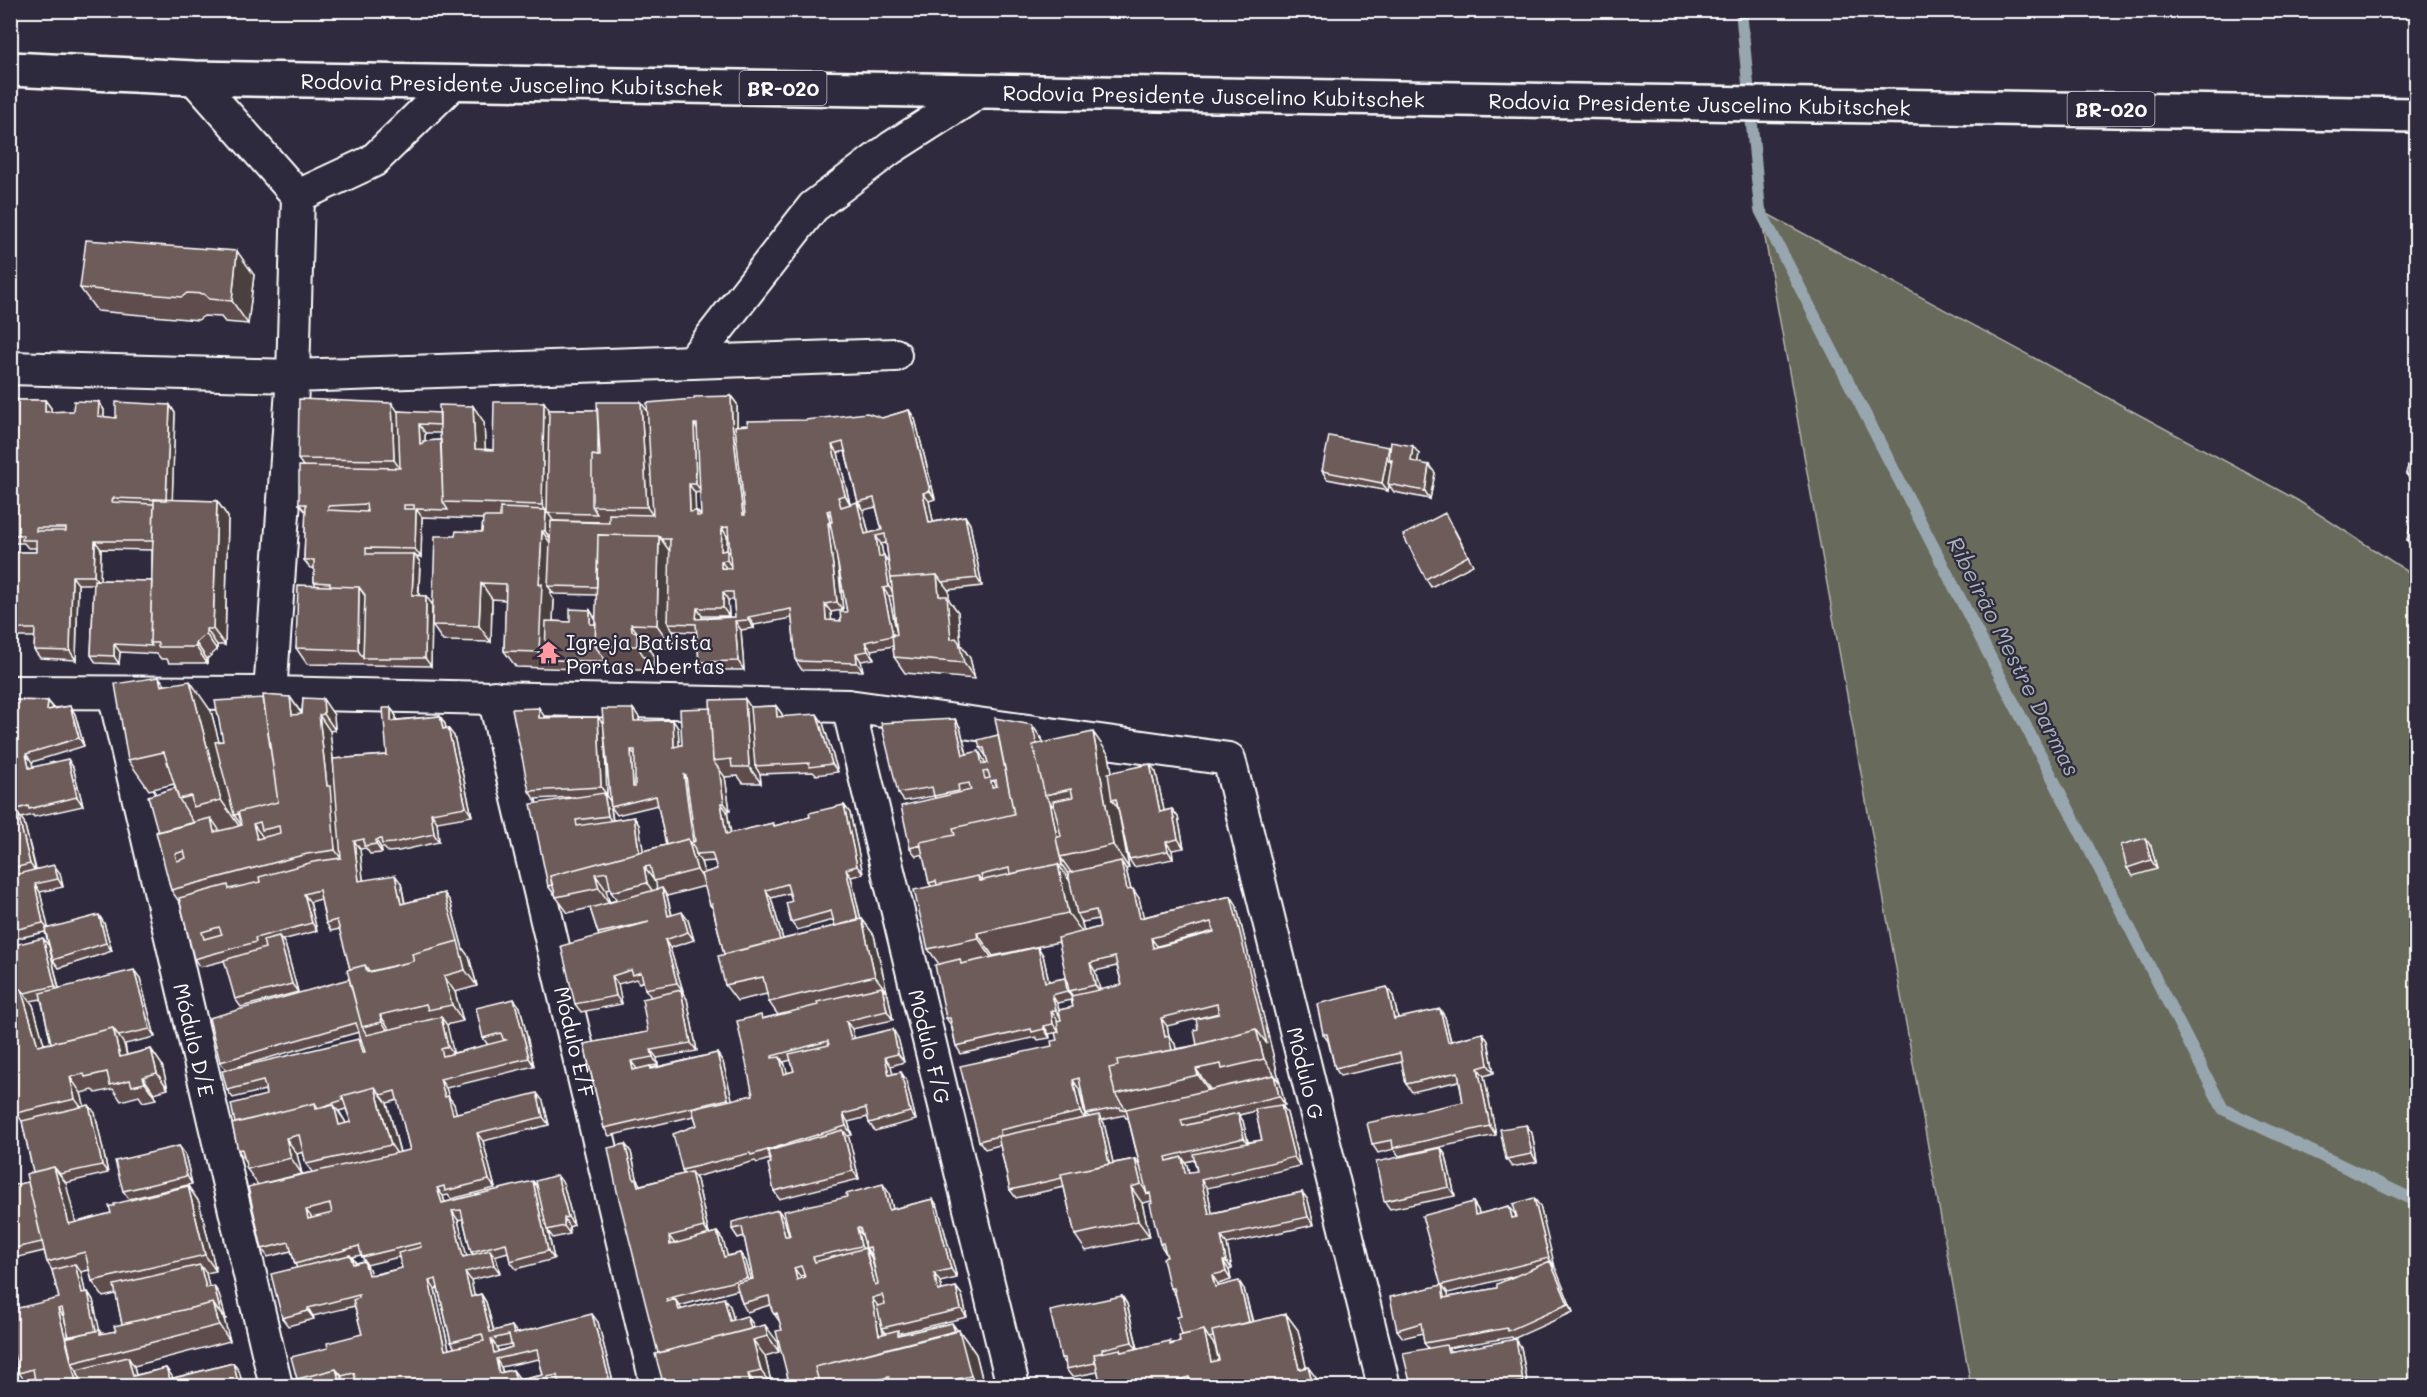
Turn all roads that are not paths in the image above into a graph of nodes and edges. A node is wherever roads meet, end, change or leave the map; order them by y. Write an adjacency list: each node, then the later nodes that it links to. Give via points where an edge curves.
1 (10, 69): 2 (highway, Rodovia Presidente Juscelino Kubitschek / BR-020)
2 (194, 78): 3 (highway, Rodovia Presidente Juscelino Kubitschek / BR-020); 6 (street)
3 (454, 82): 4 (highway, Rodovia Presidente Juscelino Kubitschek / BR-020); 6 (street, via 373,160)
4 (980, 91): 5 (highway, Rodovia Presidente Juscelino Kubitschek / BR-020); 8 (street, via 891,148 813,207)
5 (2416, 115)
6 (298, 196): 10 (street)
7 (896, 354): 8 (street)
8 (692, 362): 10 (street)
9 (10, 368): 10 (street)
10 (293, 376): 13 (street)
11 (10, 692): 12 (street)
12 (114, 693): 13 (street); 16 (street, Módulo D/E)
13 (270, 693): 14 (street)
14 (494, 697): 15 (street); 17 (street, Módulo E/F)
15 (848, 706): 18 (street, Módulo F/G); 19 (street, Módulo G, via 1229,759)
16 (276, 1386)
17 (657, 1386)
18 (1013, 1386)
19 (1384, 1386)

